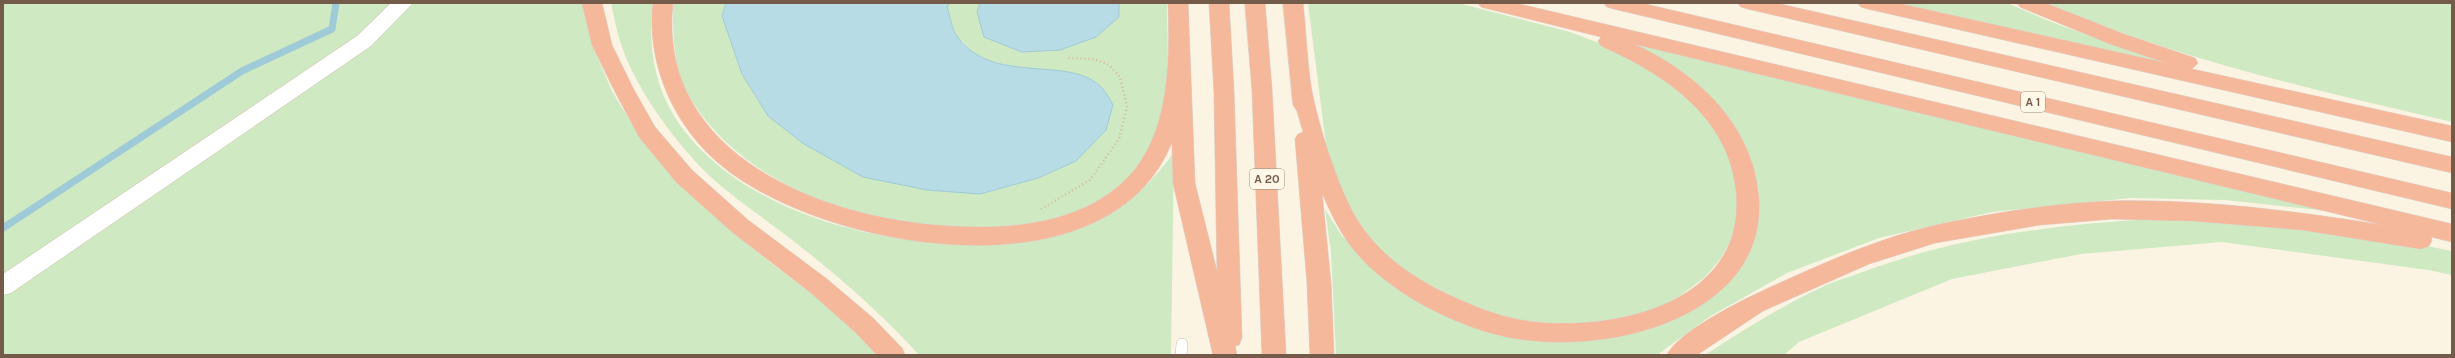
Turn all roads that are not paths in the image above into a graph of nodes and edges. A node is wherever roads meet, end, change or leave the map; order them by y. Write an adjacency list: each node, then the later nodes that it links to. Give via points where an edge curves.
1 (404, 3): 22 (street, via 364,41)
2 (592, 3): 23 (highway, via 602,45 623,88 647,132 684,176 740,226 836,300)
3 (663, 3): 14 (highway, via 660,18 662,45 670,79 686,114 714,146 747,174 786,196 830,214 906,232 947,236 997,236 1037,231 1068,224 1095,213 1120,198 1143,174 1157,153 1166,131)
4 (1178, 3): 14 (highway)
5 (1219, 3): 25 (highway, via 1224,92)
6 (1255, 3): 26 (highway, A 20, via 1262,90)
7 (1293, 3): 15 (highway)
8 (1488, 3): 13 (highway)
9 (1614, 3): 19 (highway, A 1)
10 (1748, 3): 18 (highway)
11 (1868, 3): 16 (highway)
12 (2027, 3): 16 (highway, via 2117,39)
13 (1552, 19): 15 (highway, via 1631,51 1694,91 1727,130 1744,170 1749,195 1748,218 1743,240 1722,275 1687,303 1635,324 1569,332 1518,329 1470,315 1431,298 1400,278 1373,256 1350,228 1332,192); 20 (highway)
14 (1179, 61): 24 (highway, via 1184,183)
15 (1302, 90): 27 (highway, via 1319,284)
16 (2340, 108): 17 (highway)
17 (2452, 134)
18 (2452, 165)
19 (2452, 201)
20 (2452, 233)
21 (2452, 246): 28 (highway, via 2395,235 2254,216 2112,210 2040,216 1935,234 1861,257 1755,304)
22 (3, 286)
23 (893, 355)
24 (1224, 355)
25 (1230, 355)
26 (1274, 355)
27 (1322, 355)
28 (1679, 355)

